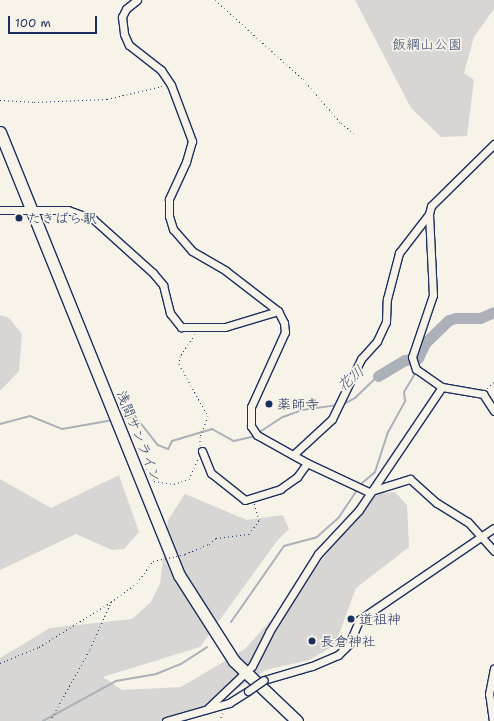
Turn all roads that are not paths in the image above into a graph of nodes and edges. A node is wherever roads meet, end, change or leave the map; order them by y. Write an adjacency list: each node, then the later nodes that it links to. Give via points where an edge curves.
1 (137, 0): 7 (street, via 126,9 122,17 124,34 129,46 161,70 172,85 192,141 186,162 168,198 173,229 192,250)
2 (0, 132): 4 (main road, 浅間サンライン)
3 (494, 144): 6 (street, via 439,197)
4 (30, 208): 5 (street); 7 (street, via 68,210 93,219 163,284 170,313 181,327 225,327); 18 (main road, 浅間サンライン, via 179,575 222,645)
5 (0, 210)
6 (428, 214): 8 (street, via 433,295 412,357 416,369); 11 (street, via 399,253 387,299 386,322 377,341 361,359 332,419)
7 (278, 311): 11 (street, via 285,332 256,392 249,420 257,435)
8 (442, 387): 9 (street, via 483,394); 13 (street)
9 (494, 411)
10 (202, 451): 12 (street, via 211,473 245,500 253,500 280,489 297,477)
11 (293, 455): 12 (street)
12 (307, 463): 13 (street)
13 (369, 492): 15 (street, via 410,479); 18 (street, via 359,510 318,554)
14 (494, 528): 15 (street)
15 (484, 537): 16 (street); 19 (street, bridge, via 359,620 349,644 338,655 312,666 264,680 229,703)
16 (494, 551)
17 (494, 668): 22 (street, via 489,694)
18 (246, 674): 19 (street); 21 (main road, 浅間サンライン)
19 (207, 709): 20 (street)
20 (166, 721)
21 (297, 721)
22 (493, 721)

